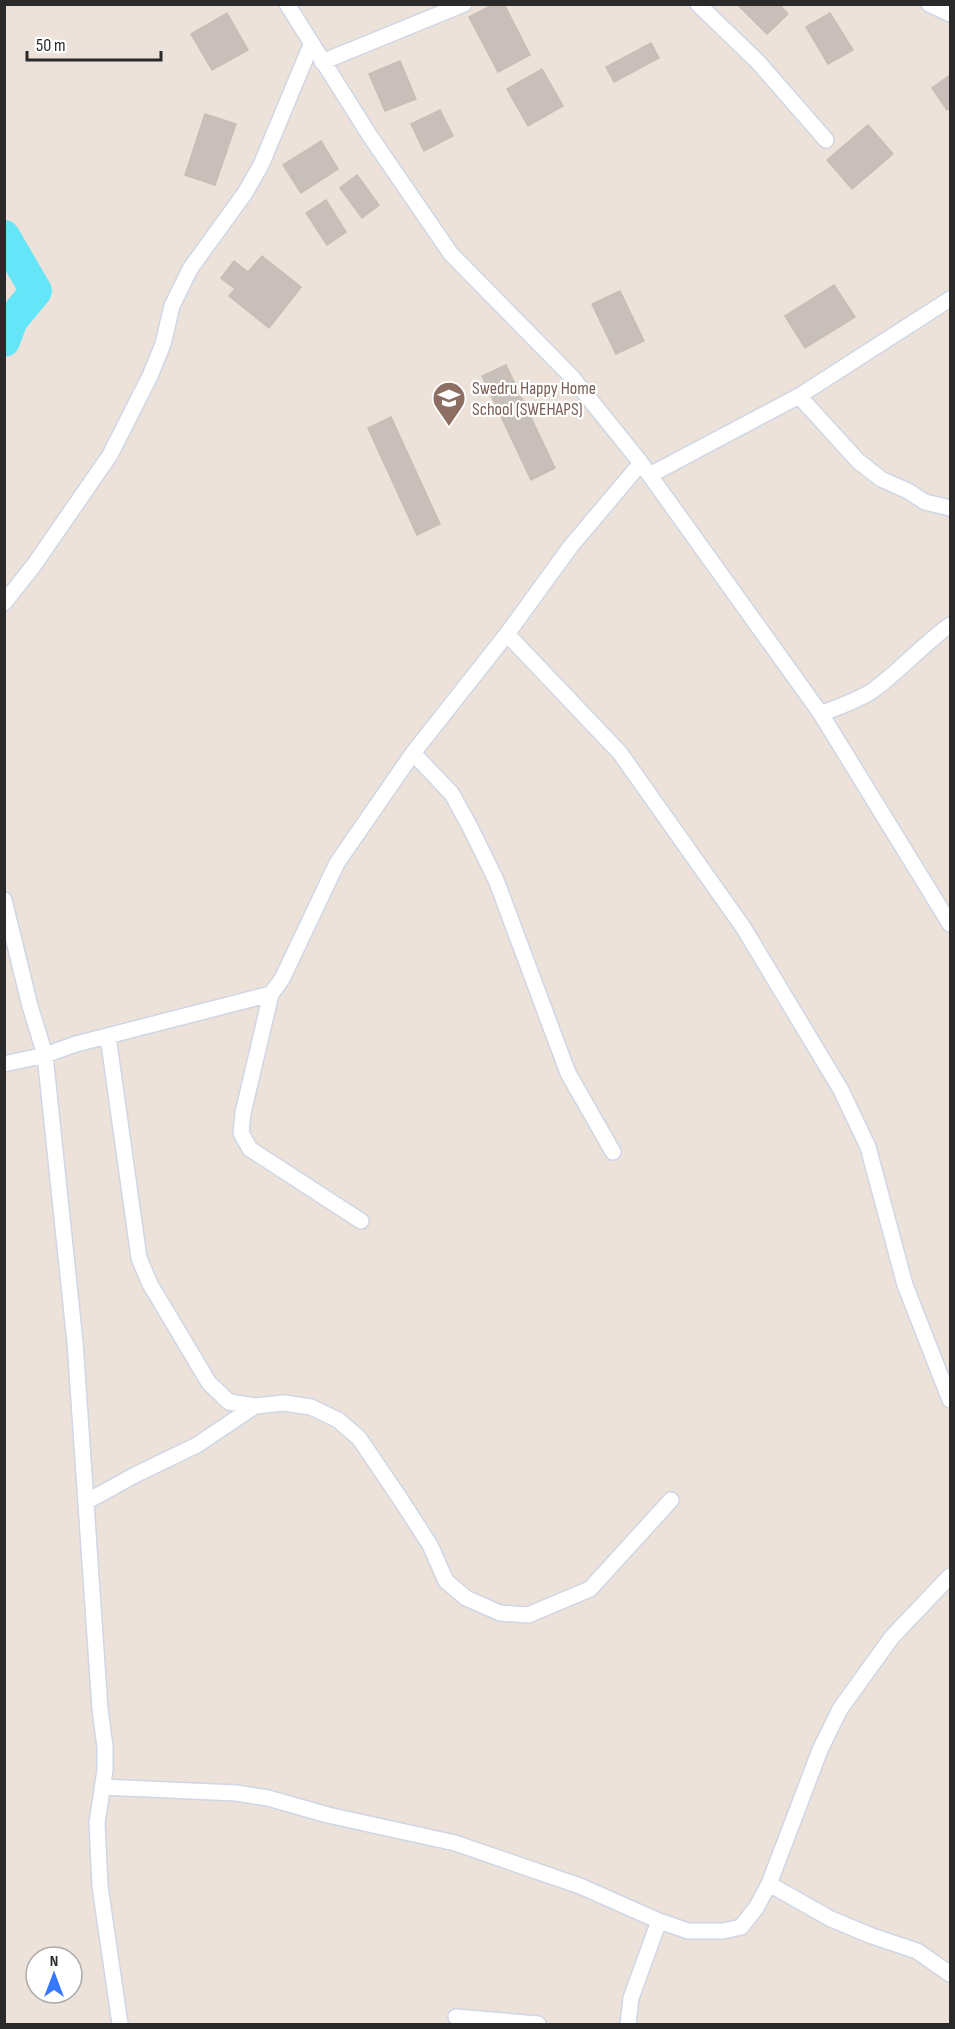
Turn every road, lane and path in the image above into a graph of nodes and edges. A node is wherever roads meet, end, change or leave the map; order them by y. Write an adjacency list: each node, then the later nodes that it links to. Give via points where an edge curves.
1 (287, 4): 6 (street)
2 (464, 4): 7 (street)
3 (698, 4): 8 (street, via 758,62)
4 (929, 4): 5 (street)
5 (951, 14)
6 (311, 45): 7 (street); 13 (street, via 261,165 190,269 172,306 150,376 110,455)
7 (322, 62): 11 (street, via 452,254 571,376)
8 (826, 140)
9 (951, 299): 10 (street)
10 (799, 396): 11 (street); 12 (street, via 858,461 881,479 925,502)
11 (646, 469): 15 (street, via 571,546); 16 (street)
12 (951, 508)
13 (4, 603)
14 (951, 625): 16 (street, via 869,693)
15 (507, 634): 17 (street); 27 (street, via 620,753 743,927 841,1090 868,1147 905,1285)
16 (821, 714): 19 (street)
17 (413, 753): 21 (street, via 337,863 282,979); 25 (street, via 452,794 470,827 496,880 568,1073)
18 (4, 900): 23 (street)
19 (945, 910): 20 (street)
20 (951, 924)
21 (271, 994): 22 (street); 26 (street, via 241,1133 250,1149)
22 (108, 1036): 23 (street); 28 (street, via 139,1258 150,1284 209,1383 229,1402)
23 (45, 1055): 24 (street); 30 (street, via 75,1342)
24 (4, 1064)
25 (613, 1152)
26 (361, 1221)
27 (951, 1400)
28 (255, 1406): 29 (street, via 284,1403 311,1407 338,1420 359,1438 401,1500 430,1545 446,1581 466,1598 500,1613 528,1616 590,1589); 30 (street, via 197,1446)
29 (671, 1500)
30 (86, 1502): 32 (street, via 105,1747)
31 (951, 1576): 33 (street, via 892,1637 840,1709 820,1750)
32 (102, 1787): 34 (street, via 268,1798 455,1843 580,1886); 37 (street, via 97,1823 100,1886)
33 (769, 1884): 34 (street, via 741,1927 688,1930); 35 (street, via 831,1919 917,1951)
34 (659, 1921): 39 (street, via 631,1998)
35 (951, 1974)
36 (456, 2017): 38 (street)
37 (120, 2025)
38 (538, 2025)
39 (628, 2025)

